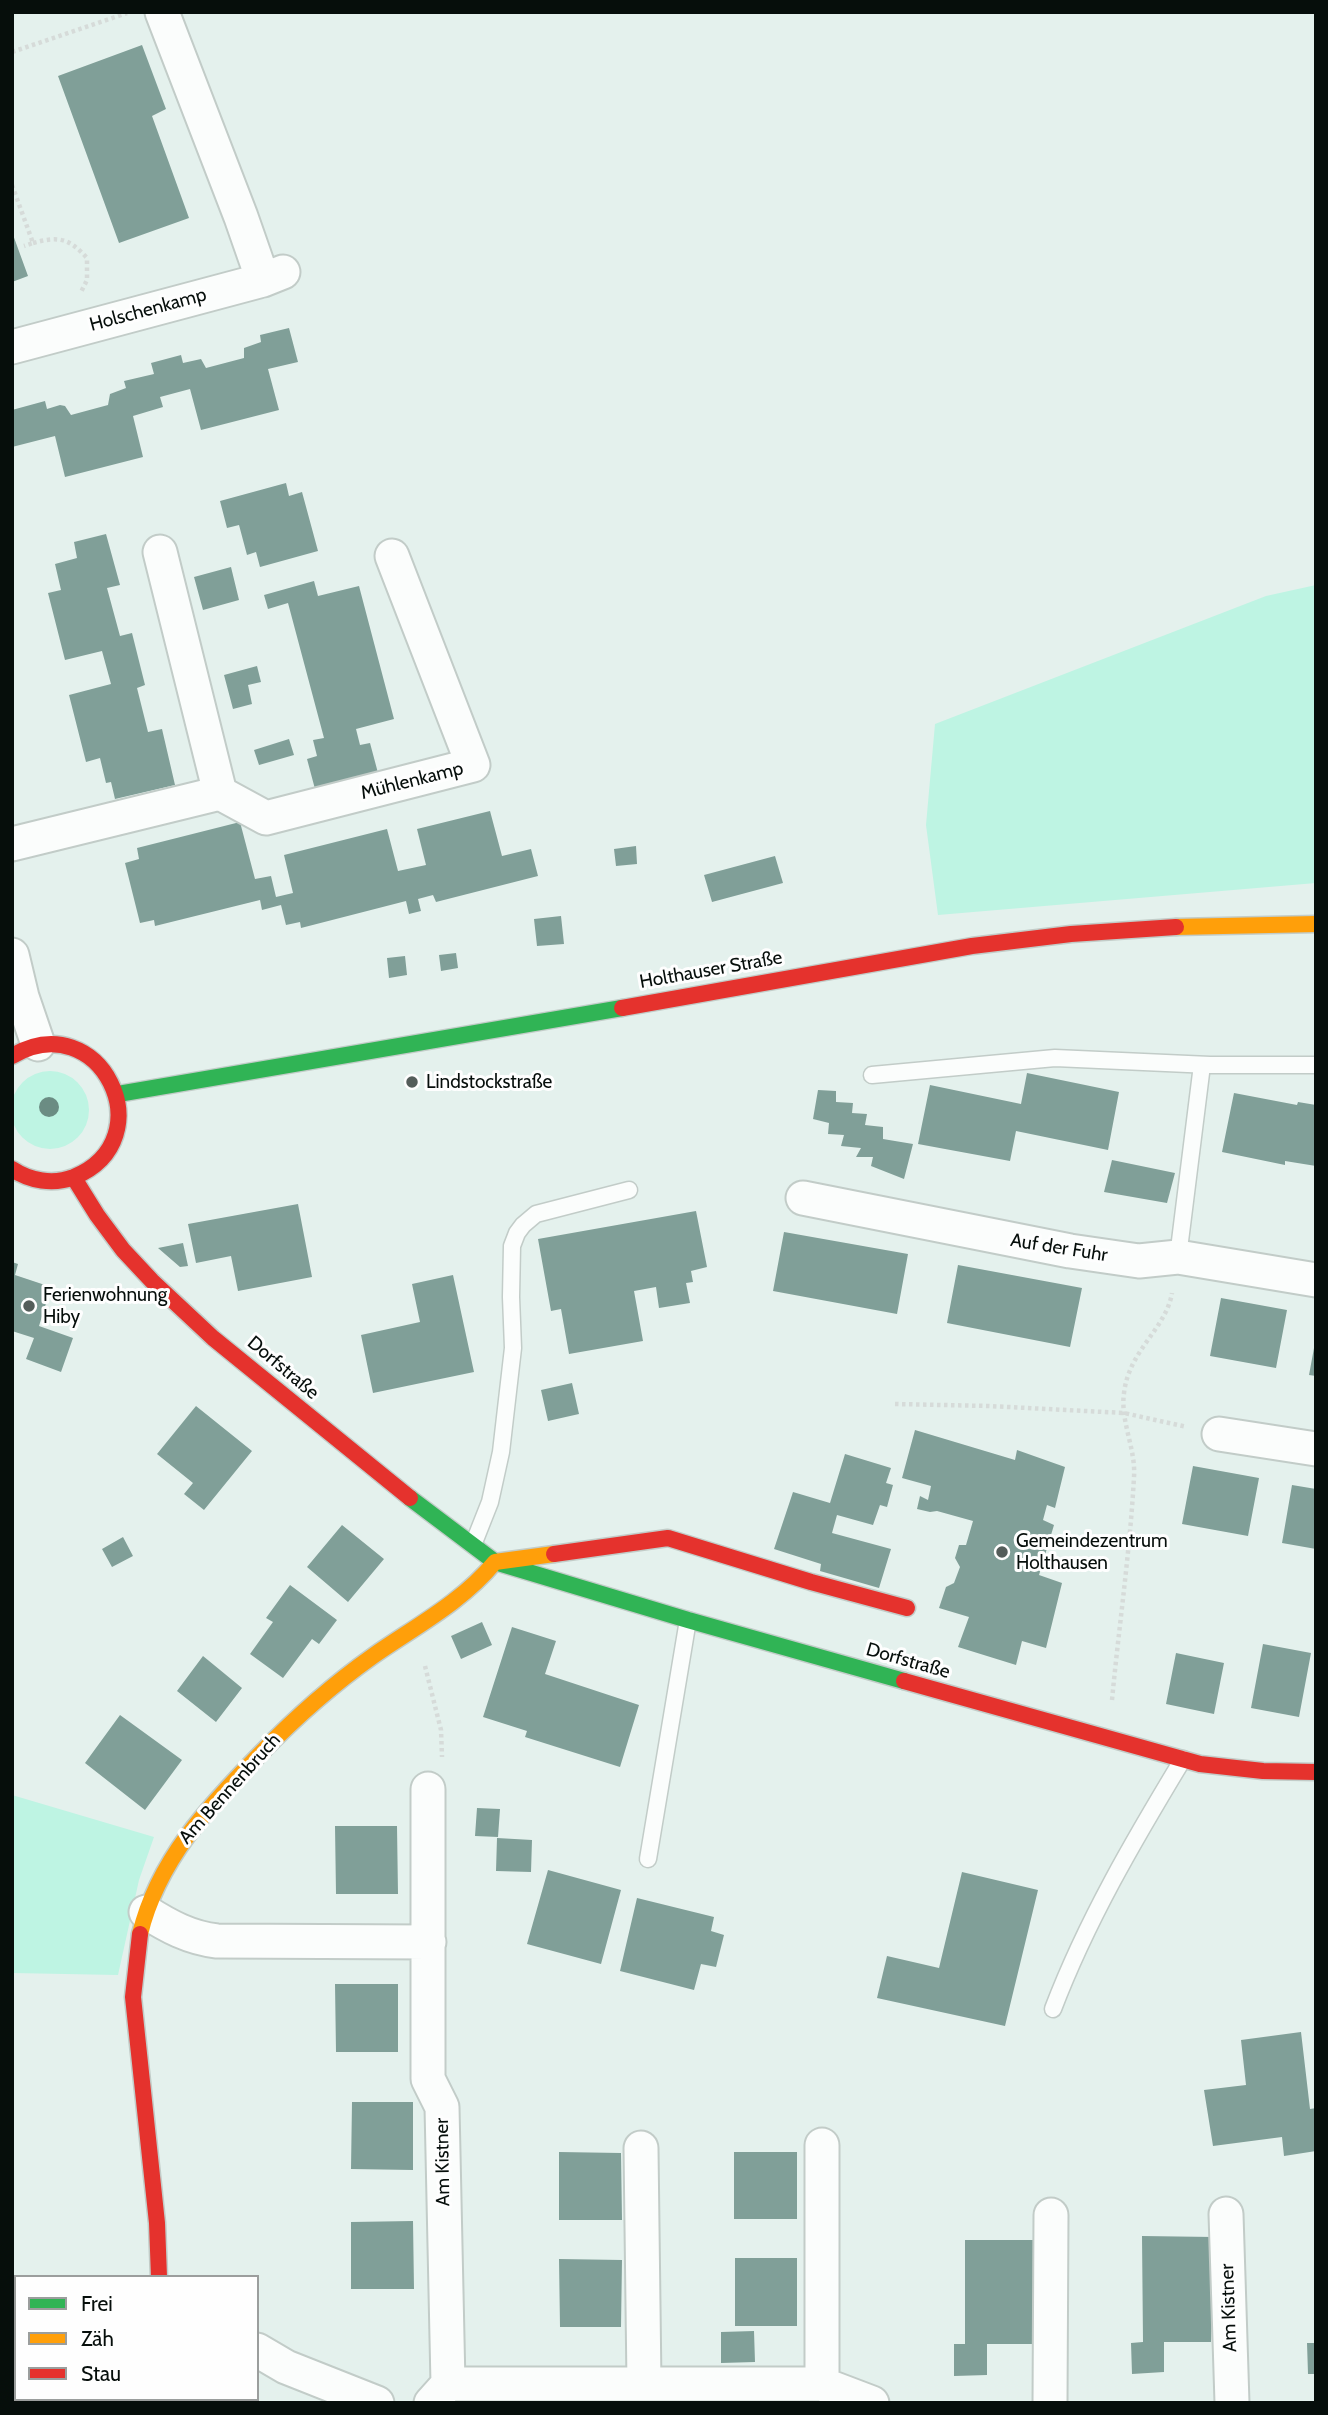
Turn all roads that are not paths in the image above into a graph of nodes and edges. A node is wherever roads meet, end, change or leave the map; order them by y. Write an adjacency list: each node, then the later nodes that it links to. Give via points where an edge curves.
1 (162, 12): 2 (street, Holschenkamp, via 241,217 273,276)
2 (12, 347)
3 (160, 552): 5 (street)
4 (392, 556): 5 (street, Mühlenkamp, via 472,765 266,818)
5 (220, 793): 6 (street)
6 (12, 844)
7 (1316, 924): 13 (street, Holthauser Straße, via 1071,934 972,946)
8 (12, 955): 9 (street, via 22,997)
9 (25, 1050): 13 (street, via 58,1043 78,1048 110,1075)
10 (1202, 1065): 11 (lane); 12 (lane, via 1055,1058); 18 (lane)
11 (1316, 1065)
12 (872, 1075)
13 (118, 1094): 15 (street, via 120,1111 113,1144 103,1159)
14 (12, 1169): 15 (street, via 35,1180)
15 (74, 1178): 22 (street, Dorfstraße, via 116,1241 152,1282 371,1468)
16 (629, 1190): 22 (lane, via 536,1214 517,1233 511,1261 513,1348 501,1452 490,1502)
17 (803, 1198): 18 (street, Auf der Fuhr, via 1070,1251 1139,1261)
18 (1178, 1257): 19 (street, Auf der Fuhr)
19 (1316, 1280)
20 (1219, 1434): 21 (street)
21 (1316, 1449)
22 (472, 1545): 23 (street, Dorfstraße)
23 (495, 1562): 24 (street, via 668,1538); 25 (street, Dorfstraße); 30 (street, Am Bennenbruch, via 469,1592 309,1705 230,1784 174,1851)
24 (907, 1608)
25 (688, 1620): 26 (street, Dorfstraße); 29 (lane)
26 (1182, 1759): 27 (street, Dorfstraße, via 1263,1771); 32 (lane, via 1094,1911)
27 (1316, 1772)
28 (428, 1789): 31 (street, Am Kistner)
29 (648, 1859)
30 (146, 1912): 31 (street, via 182,1932 217,1941); 37 (street, Am Bennenbruch, via 134,1964 133,1997)
31 (429, 1942): 41 (street, Am Kistner, via 428,2079 442,2107)
32 (1053, 2009)
33 (822, 2145): 40 (street)
34 (641, 2148): 39 (street)
35 (1226, 2214): 45 (street, Am Kistner)
36 (1051, 2215): 44 (street)
37 (159, 2275)
38 (259, 2351): 42 (street, via 286,2367)
39 (644, 2384): 40 (street, Am Kistner); 41 (street, Am Kistner)
40 (822, 2384): 43 (street, Am Kistner)
41 (439, 2393)
42 (377, 2403)
43 (872, 2403)
44 (1050, 2403)
45 (1232, 2403)

